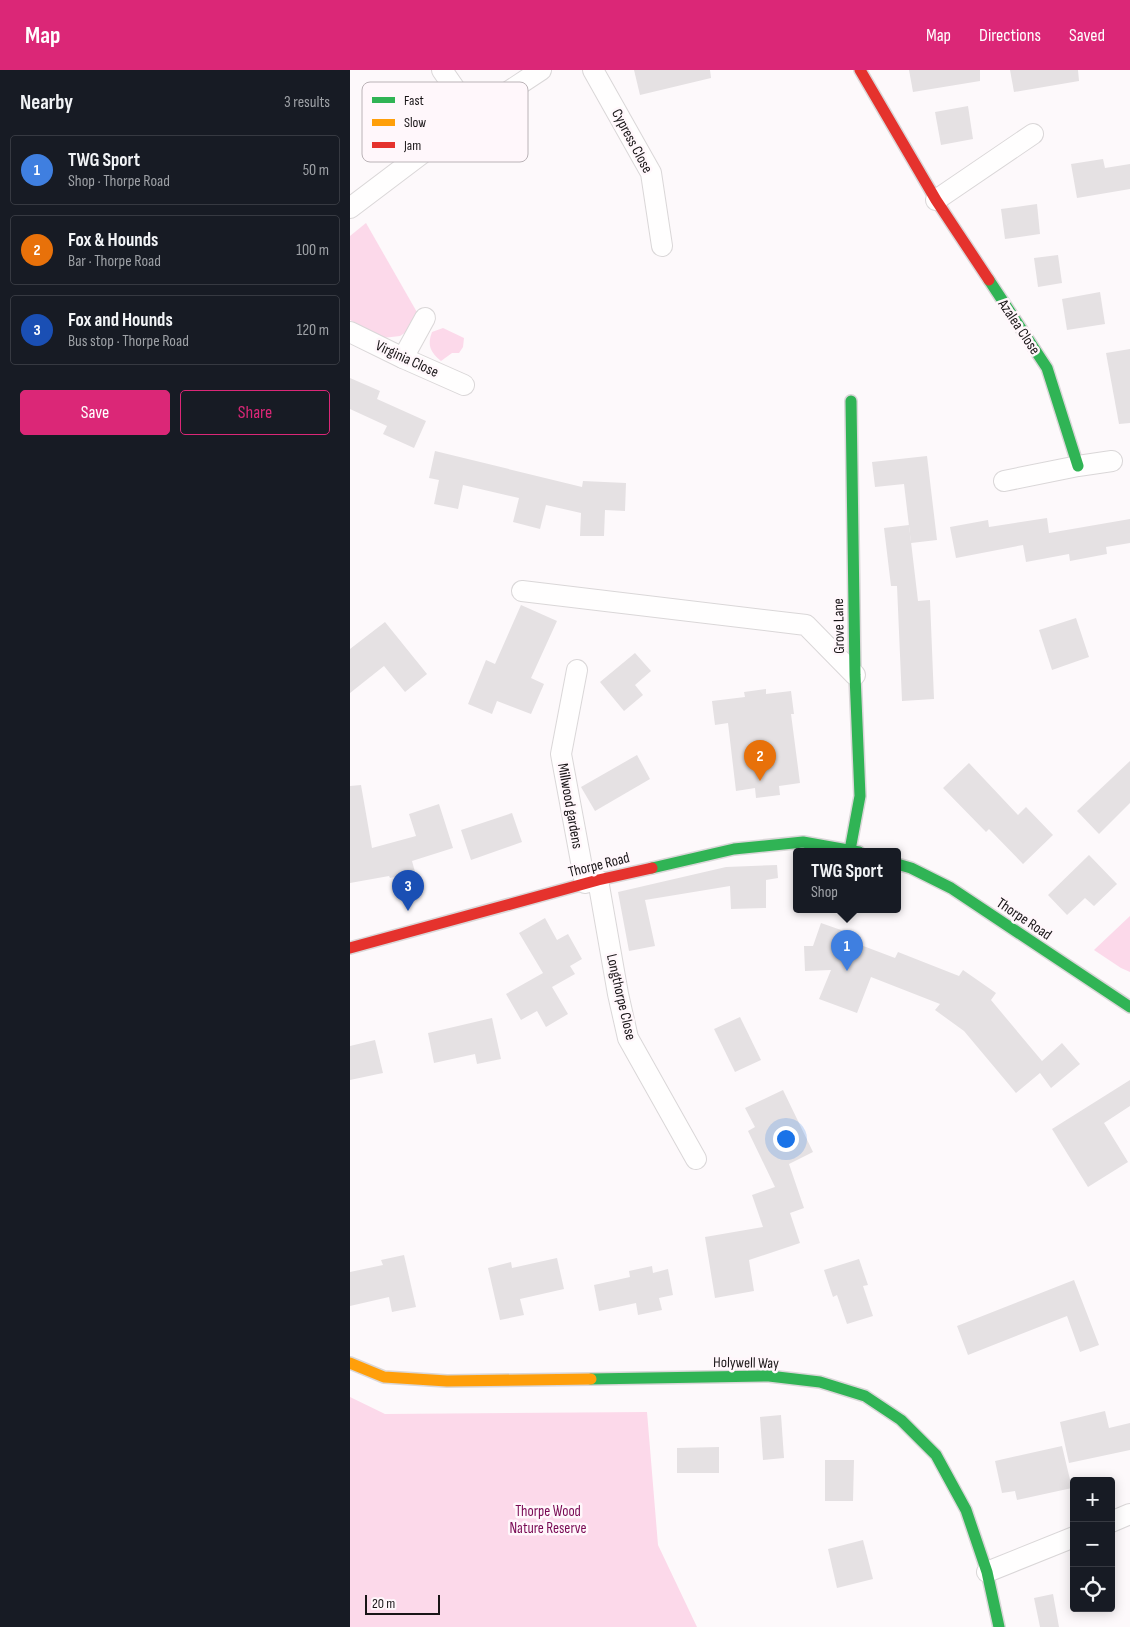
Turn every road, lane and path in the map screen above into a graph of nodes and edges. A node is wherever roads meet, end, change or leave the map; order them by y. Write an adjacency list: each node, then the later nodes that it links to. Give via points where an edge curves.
1 (442, 70): 5 (street)
2 (541, 70): 6 (street)
3 (593, 70): 11 (street, Cypress Close, via 651,173)
4 (860, 70): 9 (street, Azalea Close)
5 (450, 82)
6 (523, 82)
7 (1032, 134): 9 (street)
8 (411, 162): 10 (street)
9 (936, 200): 18 (street, Azalea Close, via 1047,368)
10 (350, 208)
11 (662, 246)
12 (425, 318): 14 (street)
13 (350, 332): 14 (street, Virginia Close)
14 (403, 358): 15 (street, Virginia Close)
15 (464, 385)
16 (851, 401): 22 (street, Grove Lane)
17 (1112, 461): 18 (street)
18 (1078, 466): 19 (street)
19 (1004, 481)
20 (522, 591): 22 (street, via 806,625)
21 (577, 670): 26 (street, Millwood gardens, via 561,754)
22 (855, 674): 24 (street, Grove Lane, via 860,796)
23 (838, 848): 26 (street, Thorpe Road, via 803,842 734,849)
24 (855, 848)
25 (901, 865): 28 (street, Thorpe Road, via 951,888)
26 (592, 882): 27 (street, Thorpe Road); 29 (street, Longthorpe Close, via 628,1038)
27 (350, 948)
28 (1130, 1007)
29 (696, 1159)
30 (350, 1363): 34 (street, Holywell Way, via 384,1377 447,1382 770,1376 820,1382 865,1396 901,1420 936,1455 966,1510)
31 (1130, 1514): 32 (street)
32 (1115, 1520)
33 (1070, 1539): 34 (street)
34 (987, 1572): 35 (street, Holywell Way)
35 (999, 1627)

